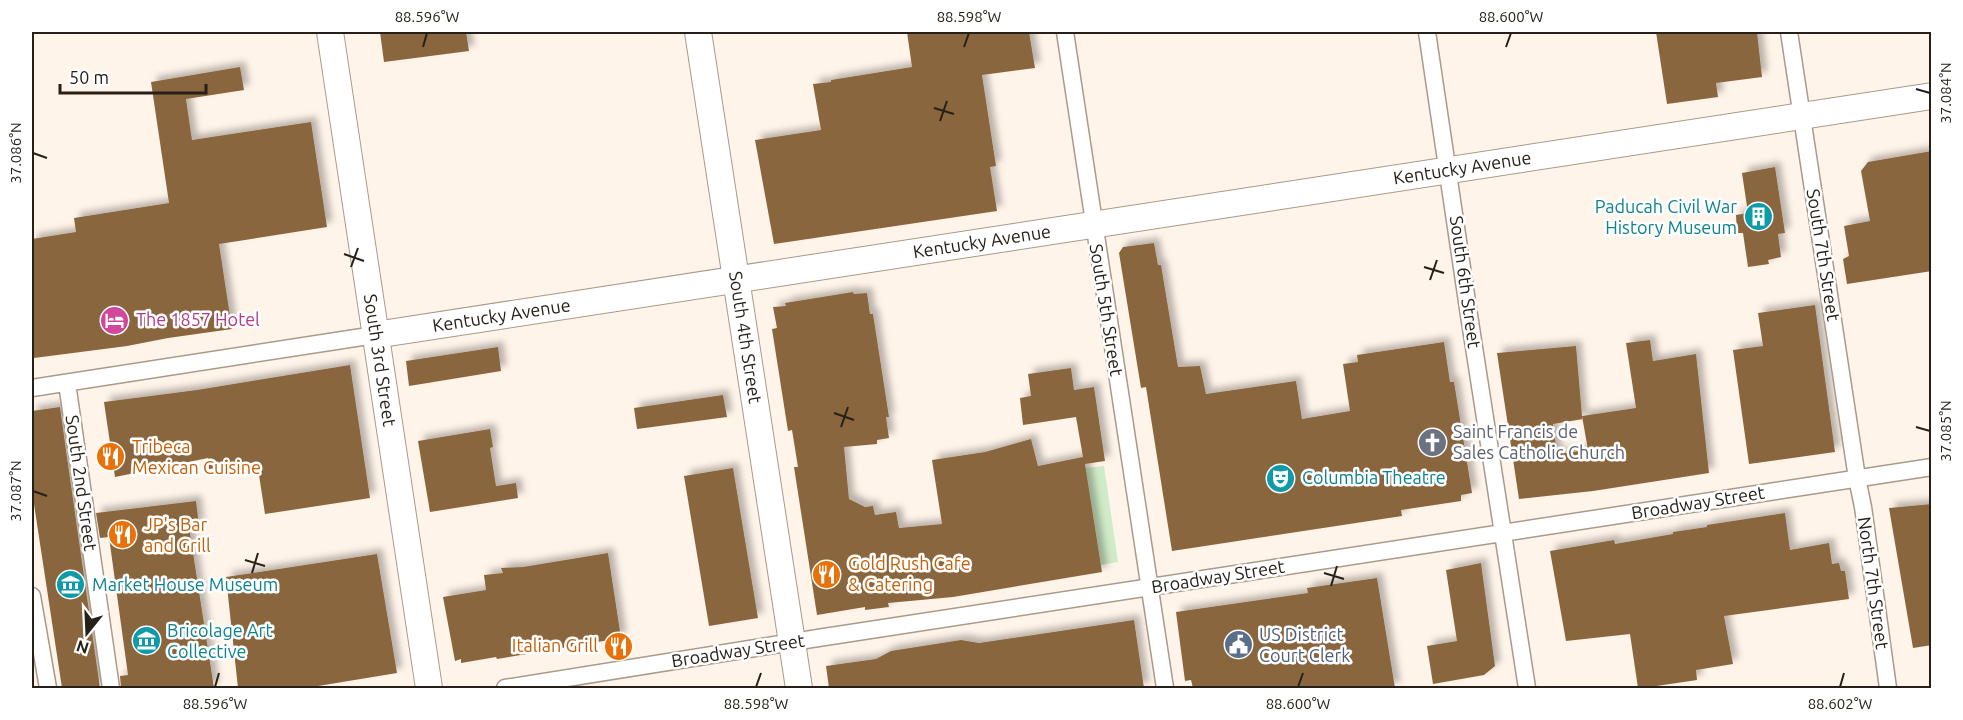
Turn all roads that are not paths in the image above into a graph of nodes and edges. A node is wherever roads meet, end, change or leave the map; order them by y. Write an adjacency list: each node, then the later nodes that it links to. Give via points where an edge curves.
1 (330, 32): 11 (main road, South 3rd Street)
2 (698, 32): 10 (main road, South 4th Street)
3 (1065, 32): 9 (street, South 5th Street)
4 (1427, 32): 8 (street, South 6th Street)
5 (1789, 32): 7 (street, South 7th Street)
6 (1932, 96): 7 (main road, Kentucky Avenue)
7 (1802, 116): 8 (main road, Kentucky Avenue); 15 (street, South 7th Street)
8 (1449, 170): 9 (main road, Kentucky Avenue); 16 (street, South 6th Street)
9 (1093, 224): 10 (main road, Kentucky Avenue); 17 (street, South 5th Street)
10 (737, 278): 11 (main road, Kentucky Avenue); 19 (main road, South 4th Street)
11 (375, 335): 12 (street, Kentucky Avenue); 22 (main road, South 3rd Street)
12 (67, 383): 13 (street, Kentucky Avenue); 21 (street, South 2nd Street)
13 (32, 388)
14 (1932, 467): 15 (street, Broadway Street)
15 (1857, 478): 16 (street, Broadway Street); 27 (street, North 7th Street)
16 (1503, 533): 17 (street, Broadway Street); 26 (street, South 6th Street)
17 (1149, 588): 19 (street, Broadway Street); 25 (street, South 5th Street)
18 (32, 596): 20 (street)
19 (791, 643): 23 (street, Broadway Street); 24 (main road, South 4th Street)
20 (48, 688)
21 (111, 688)
22 (429, 688)
23 (505, 688)
24 (799, 688)
25 (1165, 688)
26 (1527, 688)
27 (1888, 688)

